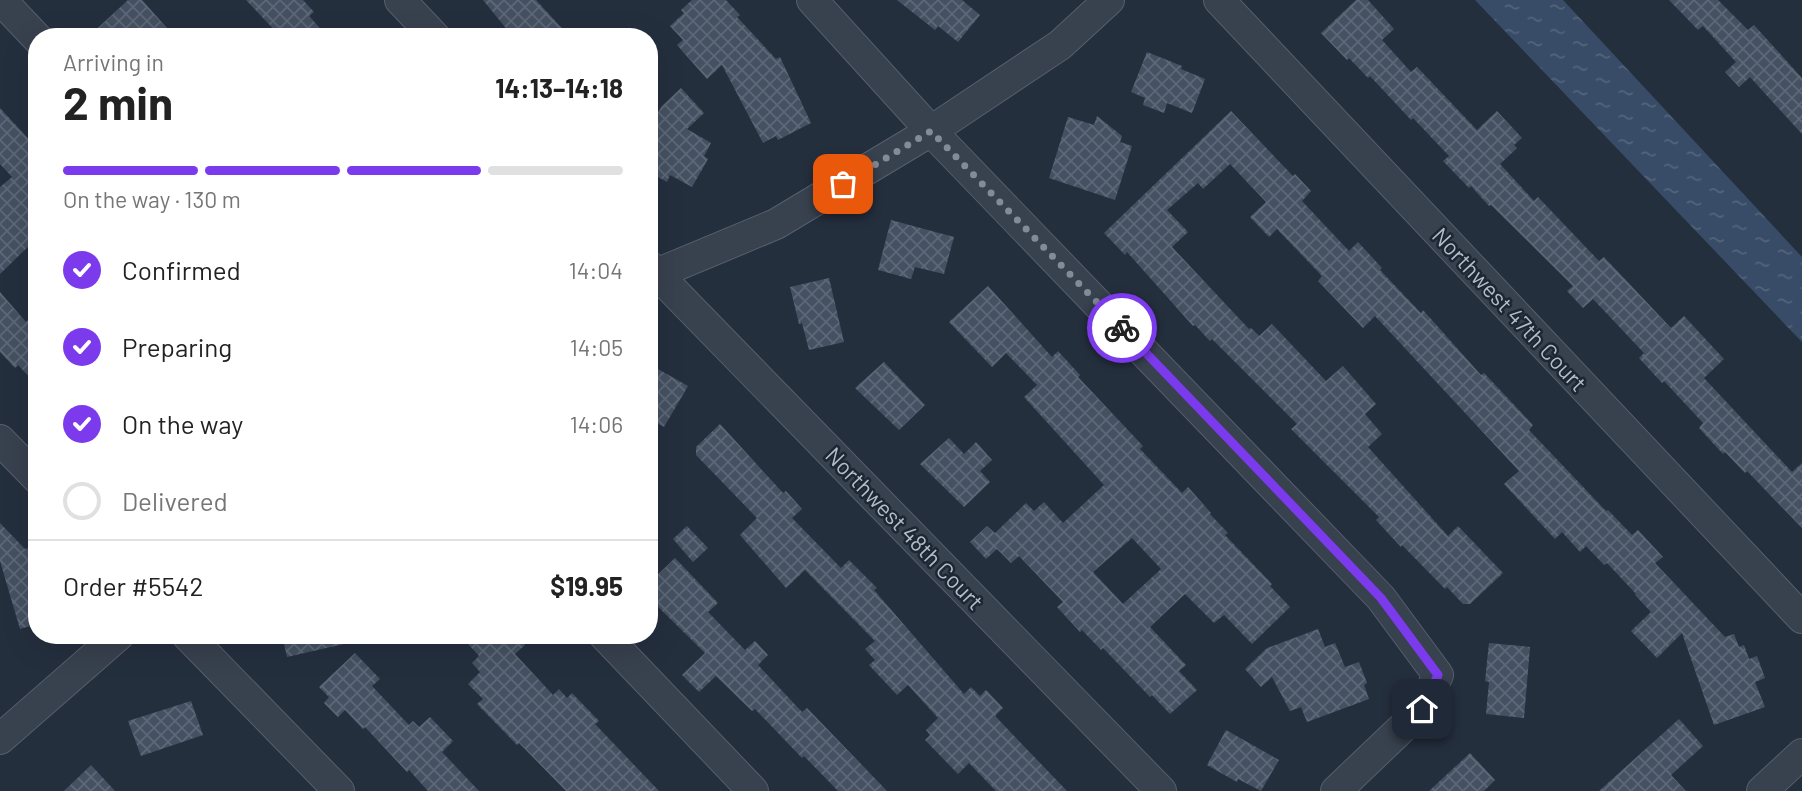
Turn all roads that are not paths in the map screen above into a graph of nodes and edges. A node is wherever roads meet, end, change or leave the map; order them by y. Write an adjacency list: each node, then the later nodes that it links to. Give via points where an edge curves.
1 (1, 0): 6 (street)
2 (400, 0): 7 (street)
3 (811, 0): 8 (street)
4 (1109, 0): 8 (street, via 1060,45)
5 (1219, 0): 13 (street, Northwest 47th Court)
6 (28, 28)
7 (426, 28)
8 (931, 131): 9 (street, via 776,224); 22 (street, via 1381,598 1438,675 1422,709)
9 (658, 269)
10 (658, 279): 21 (street, Northwest 48th Court)
11 (0, 440): 12 (street)
12 (28, 469)
13 (1802, 618)
14 (109, 644): 17 (street)
15 (196, 644): 19 (street)
16 (613, 644): 20 (street)
17 (0, 739)
18 (1802, 754): 23 (street)
19 (339, 791)
20 (753, 791)
21 (1161, 791)
22 (1336, 791)
23 (1762, 791)

